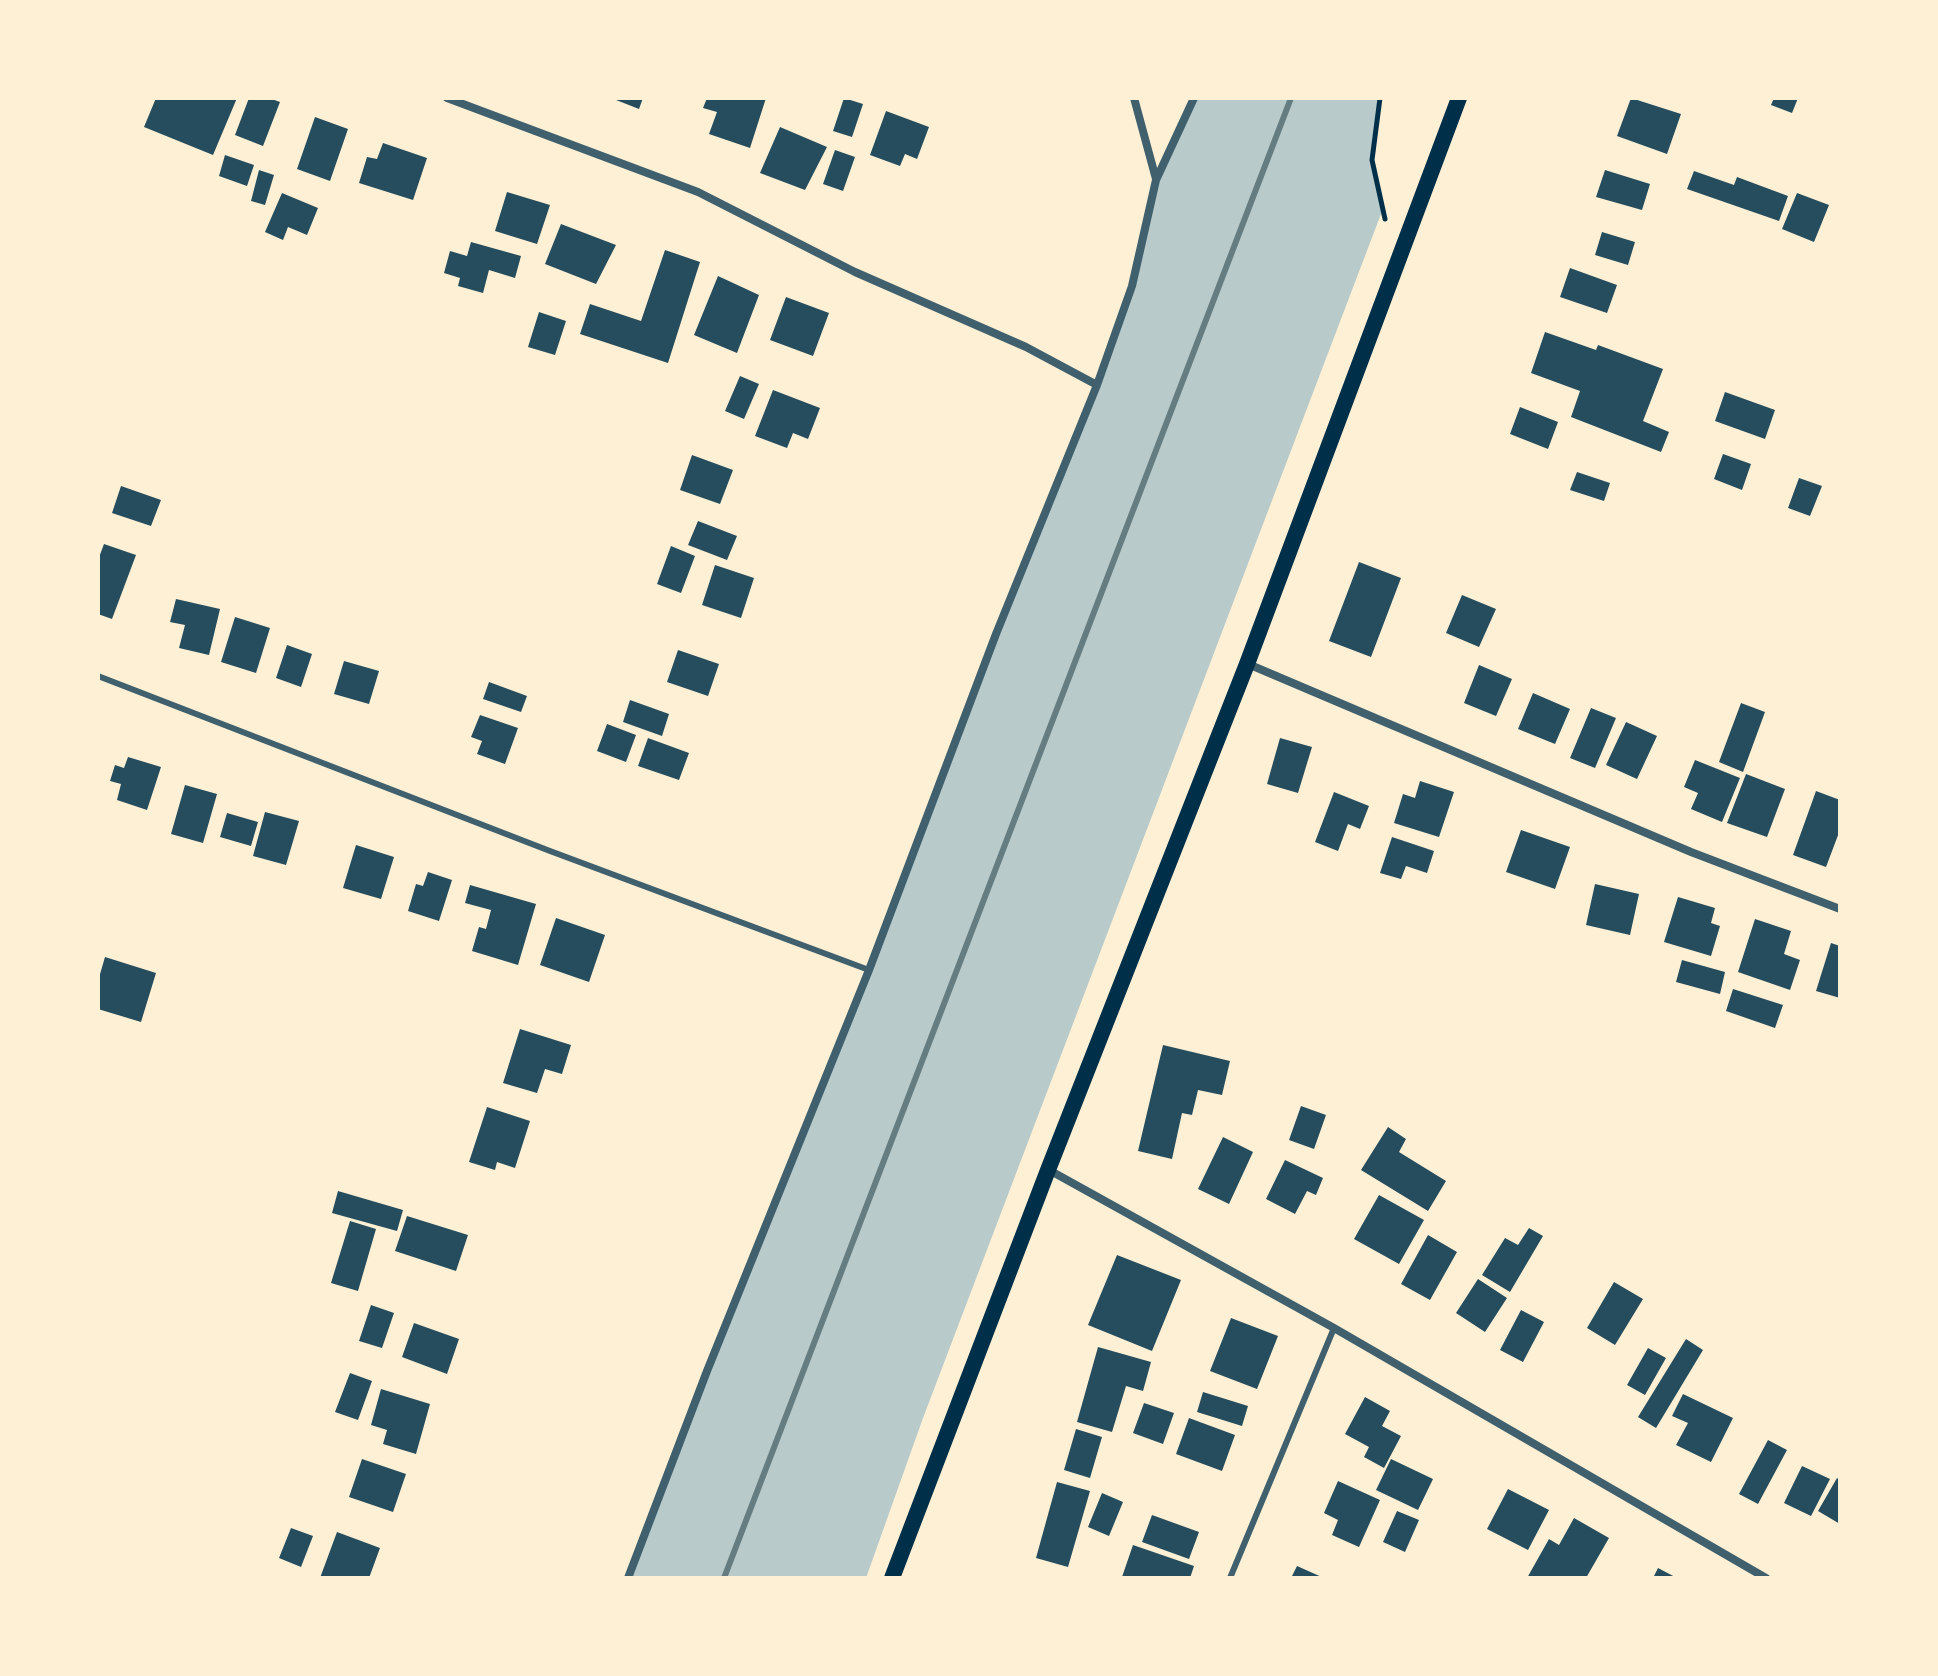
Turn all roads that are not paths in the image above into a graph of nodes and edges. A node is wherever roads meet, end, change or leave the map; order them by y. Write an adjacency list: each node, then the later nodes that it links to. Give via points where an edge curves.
1 (447, 98): 6 (street, via 698,192)
2 (1134, 98): 5 (street)
3 (1194, 98): 5 (street)
4 (1459, 98): 7 (main road)
5 (1156, 180): 6 (street, via 1132,286)
6 (1097, 385): 10 (street)
7 (1247, 664): 9 (street, via 1691,852); 11 (main road)
8 (98, 676): 10 (lane)
9 (1840, 909)
10 (869, 970): 13 (street)
11 (1048, 1170): 12 (street); 14 (main road)
12 (1334, 1328): 15 (lane); 16 (street)
13 (628, 1578)
14 (892, 1578)
15 (1230, 1578)
16 (1766, 1578)

